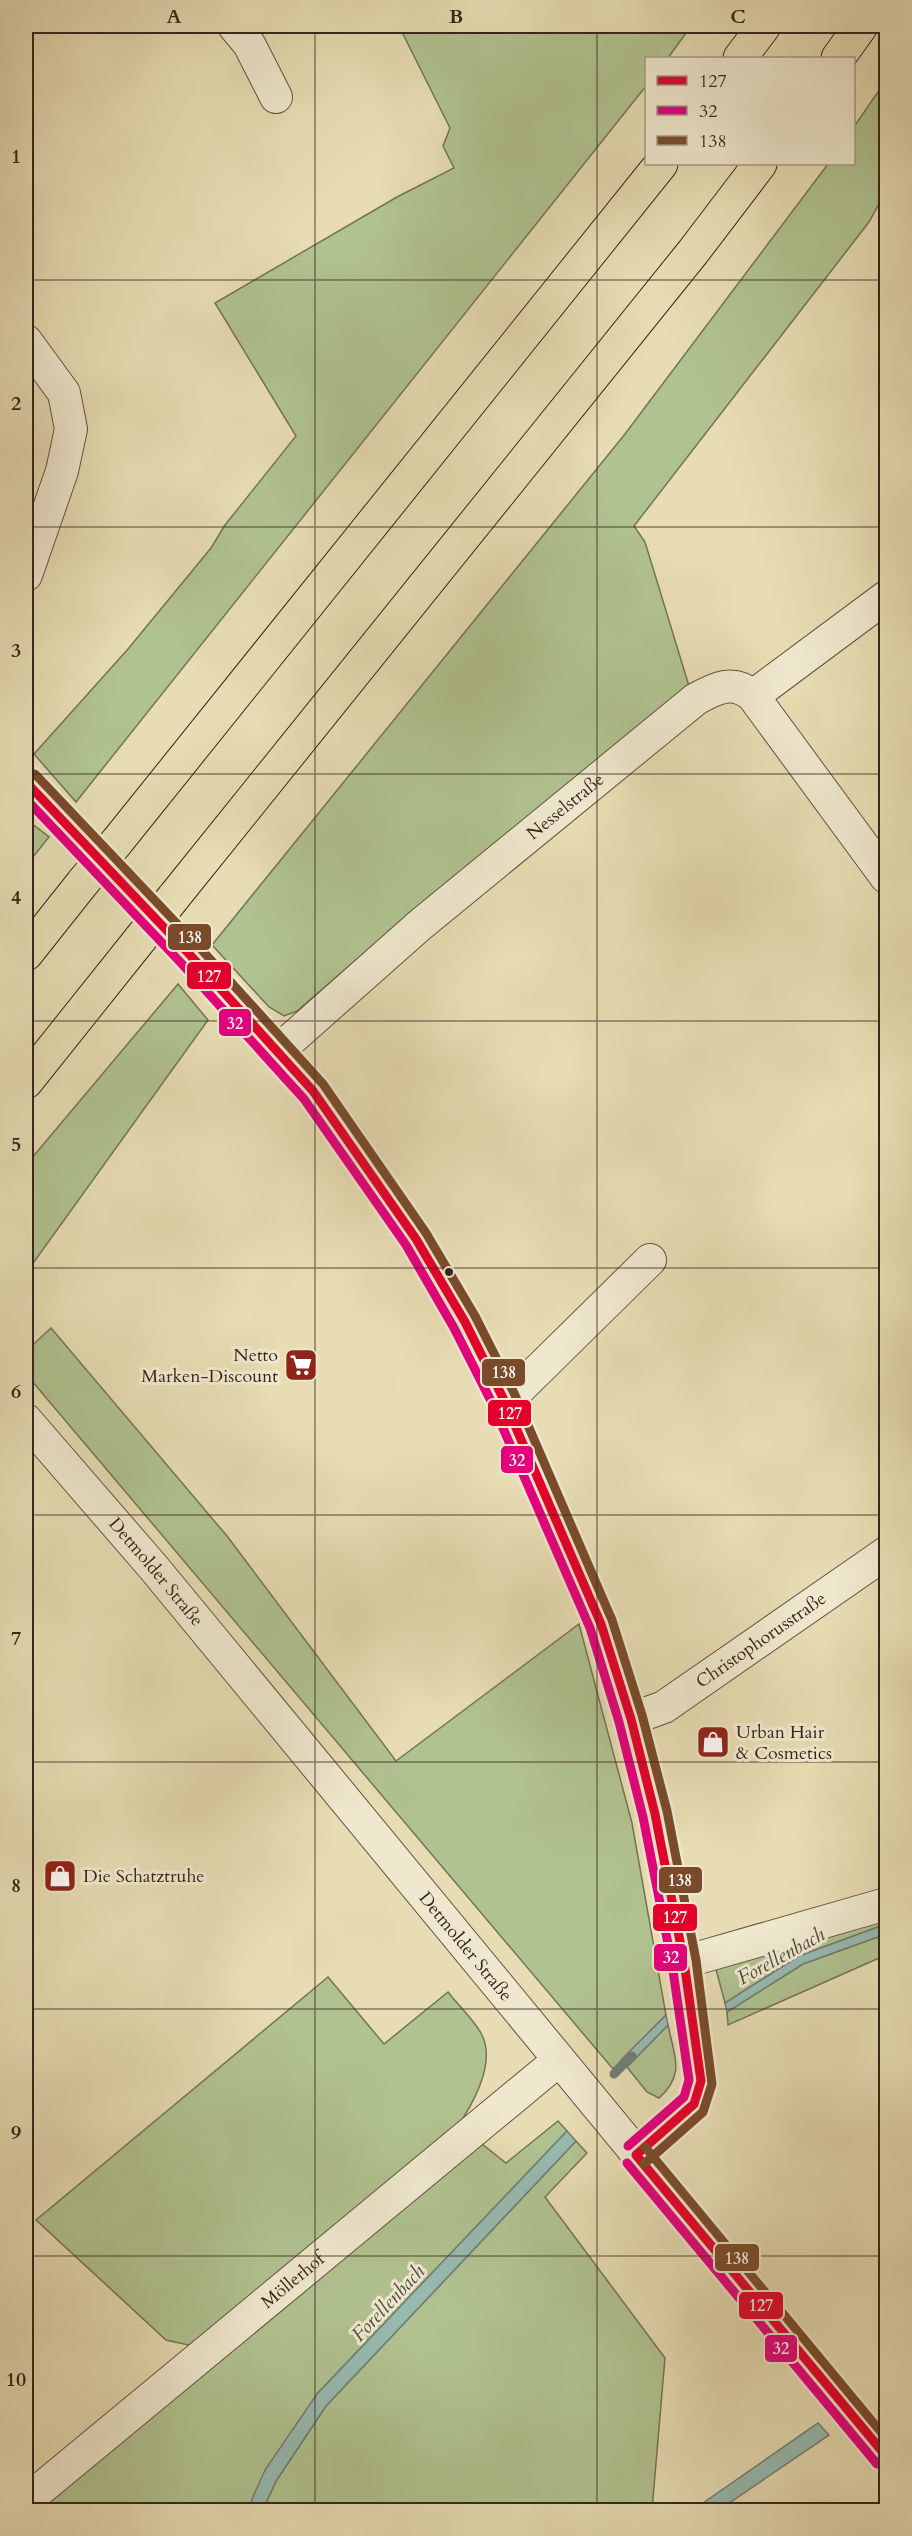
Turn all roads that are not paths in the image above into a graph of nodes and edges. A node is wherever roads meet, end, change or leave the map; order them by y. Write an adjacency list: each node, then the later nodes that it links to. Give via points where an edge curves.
1 (234, 26): 6 (street, via 249,45)
2 (764, 26): 4 (highway)
3 (861, 26): 5 (highway)
4 (741, 57)
5 (839, 57)
6 (276, 97)
7 (660, 165): 15 (highway, bridge)
8 (759, 165): 17 (highway, bridge)
9 (26, 341): 10 (street, via 64,393 71,429 62,471)
10 (26, 574)
11 (886, 597): 12 (street)
12 (753, 696): 14 (street); 16 (street, Nesselstraße, via 732,685 696,699 420,926)
13 (26, 782): 16 (street)
14 (886, 877)
15 (26, 954)
16 (279, 1050): 19 (street, via 345,1132 405,1221 465,1322)
17 (26, 1082)
18 (650, 1260): 19 (street, via 520,1388)
19 (503, 1398): 22 (street, via 601,1624)
20 (31, 1438): 25 (street, Detmolder Straße, via 154,1568)
21 (886, 1553): 22 (street, Christophorusstraße, via 664,1707)
22 (632, 1719): 24 (street)
23 (886, 1904): 24 (street)
24 (684, 1962): 26 (street, via 701,2080 694,2104)
25 (559, 2060): 26 (street, Detmolder Straße); 28 (street, Möllerhof)
26 (636, 2155): 27 (street, Detmolder Straße)
27 (886, 2456)
28 (26, 2501)

